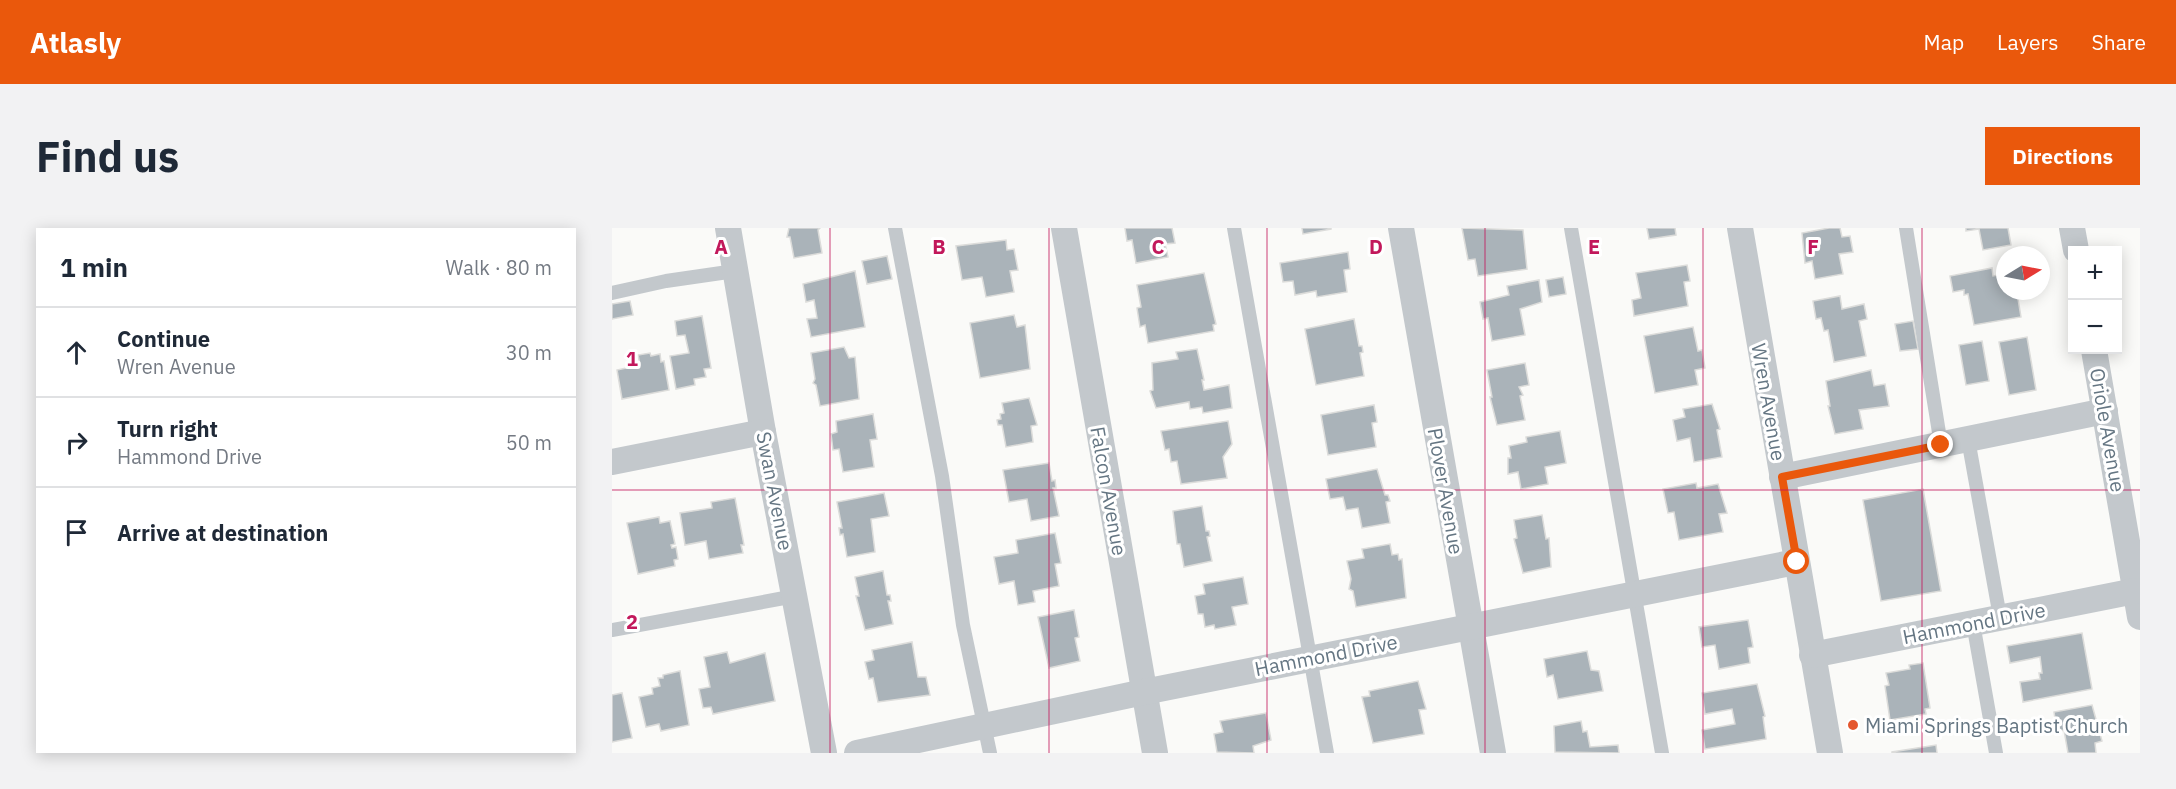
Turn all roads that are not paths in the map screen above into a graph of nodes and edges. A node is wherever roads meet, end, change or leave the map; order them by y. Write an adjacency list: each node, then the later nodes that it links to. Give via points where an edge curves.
1 (728, 228): 11 (street, Swan Avenue)
2 (895, 228): 33 (lane, via 942,476 963,625)
3 (1064, 228): 32 (street, Falcon Avenue)
4 (1234, 228): 31 (lane)
5 (1401, 228): 28 (street, Plover Avenue)
6 (1571, 228): 23 (lane)
7 (1740, 228): 19 (street, Wren Avenue)
8 (1906, 228): 17 (lane)
9 (2072, 228): 10 (street)
10 (2075, 246)
11 (735, 271): 12 (lane); 15 (street, Swan Avenue)
12 (612, 293)
13 (2095, 354): 14 (street, Oriole Avenue)
14 (2105, 411): 16 (street); 20 (street, Oriole Avenue)
15 (763, 432): 18 (street); 24 (street, Swan Avenue)
16 (1968, 439): 17 (street); 25 (lane)
17 (1941, 445): 19 (street)
18 (612, 462)
19 (1782, 477): 21 (street, Wren Avenue)
20 (2130, 497): 22 (street, Oriole Avenue)
21 (1797, 562): 23 (street, Hammond Drive); 30 (street, Wren Avenue)
22 (2135, 591): 25 (street, Hammond Drive); 26 (street, Oriole Avenue)
23 (1633, 594): 28 (street, Hammond Drive); 40 (lane)
24 (795, 596): 29 (lane); 34 (street, Swan Avenue)
25 (2000, 617): 27 (street, Hammond Drive)
26 (2140, 617)
27 (1973, 623): 30 (street, Hammond Drive); 42 (lane)
28 (1469, 627): 31 (street, Hammond Drive); 39 (street, Plover Avenue)
29 (612, 630)
30 (1812, 654): 41 (street, Wren Avenue)
31 (1311, 658): 32 (street, Hammond Drive); 38 (lane)
32 (1144, 692): 33 (street, Hammond Drive); 37 (street, Falcon Avenue)
33 (986, 726): 35 (street, Hammond Drive); 36 (lane)
34 (824, 753)
35 (857, 753)
36 (990, 753)
37 (1155, 753)
38 (1327, 753)
39 (1493, 753)
40 (1662, 753)
41 (1830, 753)
42 (1996, 753)

